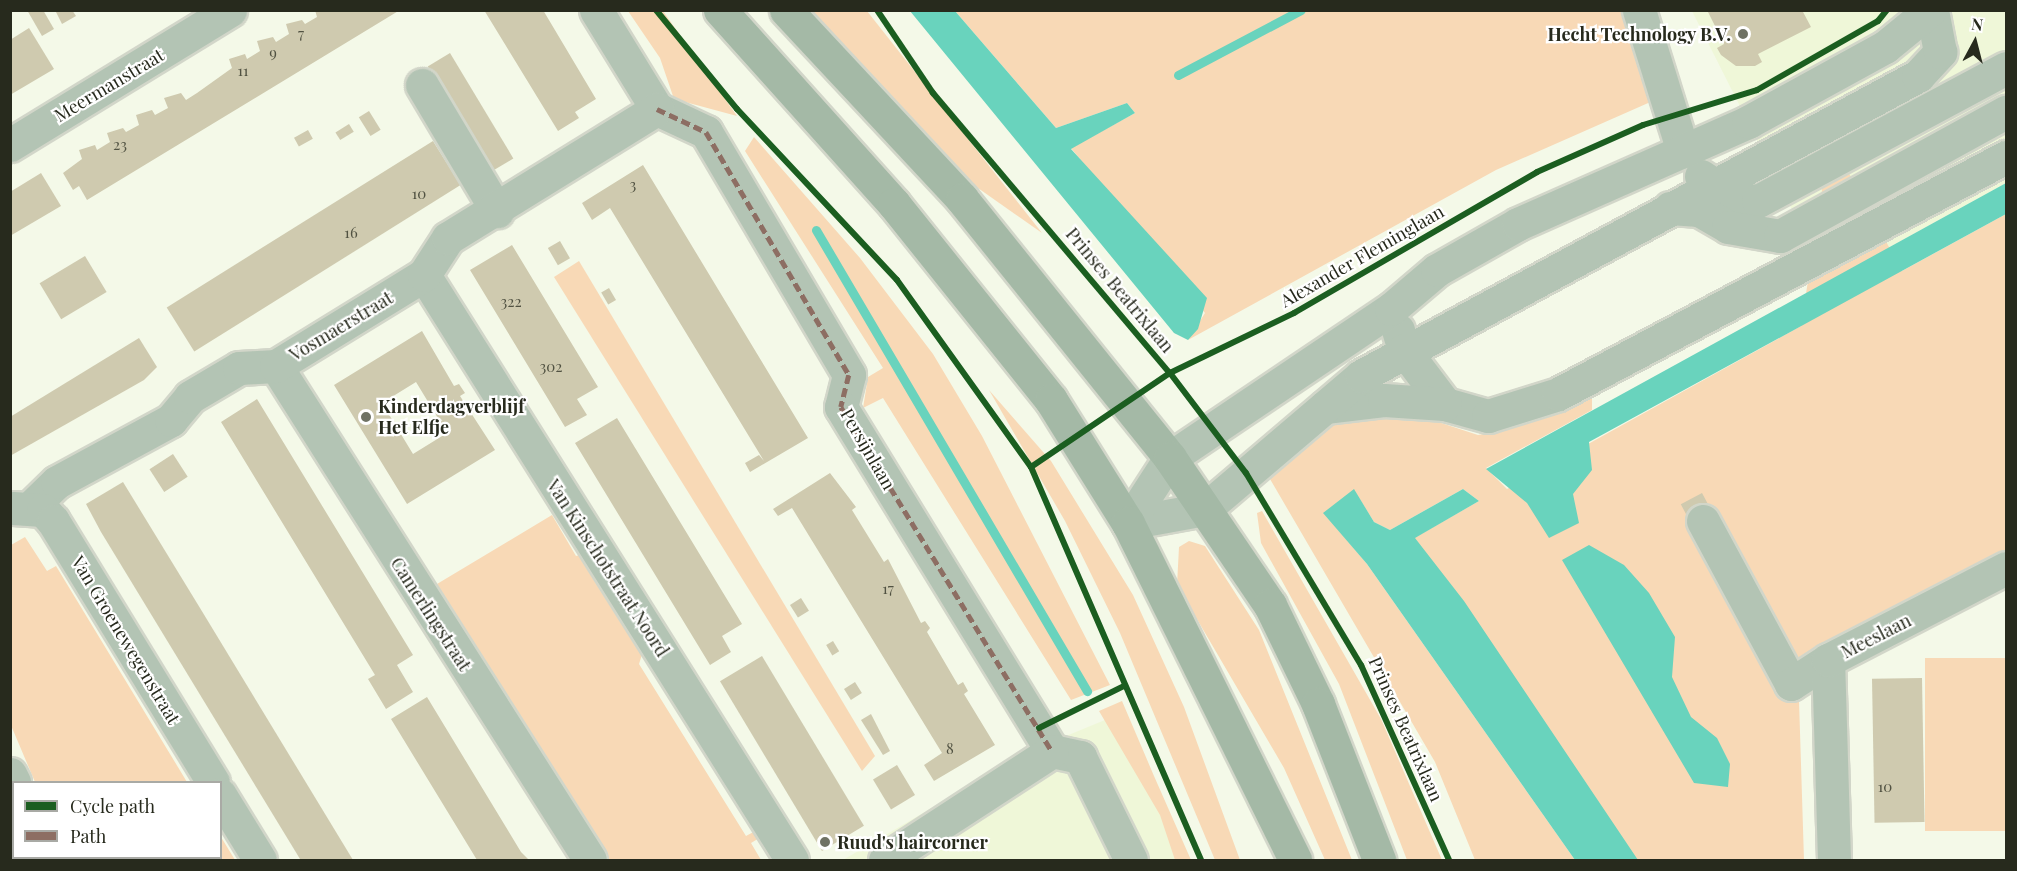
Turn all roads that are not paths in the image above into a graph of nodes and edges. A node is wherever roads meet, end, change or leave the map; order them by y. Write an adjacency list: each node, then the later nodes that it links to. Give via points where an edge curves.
1 (596, 10): 9 (street)
2 (720, 10): 29 (main road, via 894,204 982,312 1051,400)
3 (786, 10): 25 (main road, via 962,199)
4 (1640, 10): 12 (street)
5 (1931, 10): 12 (street, via 1885,47); 14 (street, via 1940,52 1918,76)
6 (214, 15): 11 (street, Meermanstraat)
7 (2007, 68): 14 (street, via 1758,201 1736,199)
8 (422, 85): 16 (street)
9 (657, 109): 16 (street, Vosmaerstraat); 32 (street, Persijnlaan, via 706,132 849,375 841,407)
10 (2007, 112): 17 (street)
11 (10, 145)
12 (1672, 157): 14 (street); 20 (street, via 1518,224 1437,270)
13 (2007, 157): 19 (street, via 1818,260)
14 (1715, 186): 15 (street)
15 (1670, 208): 17 (street, via 1699,210 1728,227); 21 (street)
16 (497, 211): 18 (street, Vosmaerstraat, via 448,238)
17 (1780, 236): 19 (street)
18 (424, 276): 22 (street, Vosmaerstraat); 37 (street, Van Kinschotstraat Noord)
19 (1749, 290): 23 (street, via 1558,394 1488,416)
20 (1391, 309): 21 (street); 25 (street)
21 (1404, 350): 23 (street); 24 (street)
22 (276, 366): 26 (street, Vosmaerstraat, via 239,368 190,397 171,420 57,482); 36 (street, Camerlingstraat)
23 (1445, 404): 24 (street, via 1383,400)
24 (1325, 406): 27 (street)
25 (1170, 458): 27 (main road); 29 (street)
26 (21, 507): 33 (street, Van Groenewegenstraat, via 53,521)
27 (1205, 509): 29 (street); 41 (main road, via 1275,615 1318,704)
28 (1703, 521): 31 (street, via 1791,684)
29 (1128, 523): 40 (main road)
30 (2007, 568): 31 (street, Meeslaan)
31 (1828, 660): 42 (street, Meeslaan)
32 (1052, 751): 38 (street); 39 (street, via 1080,757)
33 (212, 781)
34 (222, 798): 35 (street)
35 (260, 861)
36 (590, 861)
37 (792, 861)
38 (885, 861)
39 (1131, 861)
40 (1295, 861)
41 (1379, 861)
42 (1834, 861)

